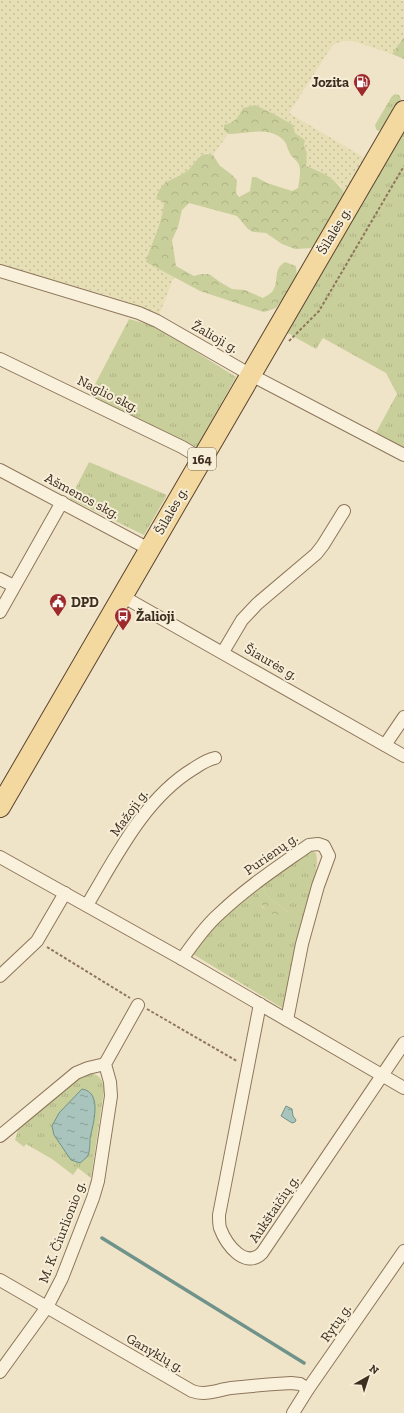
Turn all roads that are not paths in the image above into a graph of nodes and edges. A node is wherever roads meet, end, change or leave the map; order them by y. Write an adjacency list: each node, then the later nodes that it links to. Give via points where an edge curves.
1 (404, 111): 4 (main road, Šilalės g. / 164)
2 (0, 271): 4 (street, Žalioji g., via 139,313)
3 (0, 359): 6 (street, Naglio skg.)
4 (251, 375): 5 (street, Žalioji g.); 6 (main road, Šilalės g. / 164)
5 (404, 454)
6 (202, 459): 10 (main road, Šilalės g. / 164)
7 (0, 470): 8 (street, Ašmenos skg.)
8 (62, 502): 10 (street, Ašmenos skg.); 12 (street)
9 (344, 511): 15 (street, via 323,546 257,604 242,620)
10 (149, 549): 13 (main road, Šilalės g. / 164)
11 (0, 579): 12 (street)
12 (14, 586): 14 (street)
13 (122, 596): 15 (street, Šiaurės g.); 20 (main road, Šilalės g. / 164)
14 (0, 612)
15 (223, 652): 17 (street, Šiaurės g.)
16 (404, 717): 17 (street)
17 (385, 745): 18 (street, Šiaurės g.)
18 (404, 756)
19 (215, 758): 23 (street, Mažoji g., via 187,772 156,800 140,820)
20 (0, 807)
21 (0, 856): 22 (street)
22 (65, 893): 23 (street); 25 (street, via 37,941)
23 (87, 905): 24 (street)
24 (182, 959): 26 (street); 28 (street, Purienų g., via 218,914 237,898 309,845 324,846 329,856 302,944)
25 (0, 976)
26 (260, 1004): 28 (street); 31 (street, Aukštaičių g., via 219,1215 224,1237 238,1255 248,1260 262,1253)
27 (138, 1005): 30 (street)
28 (287, 1020): 31 (street)
29 (404, 1043): 31 (street, Aukštaičių g.)
30 (105, 1064): 33 (street, via 76,1073); 36 (street, M. K. Čiurlionio g., via 111,1096 98,1181 62,1278)
31 (382, 1076): 32 (street)
32 (404, 1088)
33 (0, 1136)
34 (404, 1251): 38 (street, Rytų g.)
35 (0, 1280): 36 (street, Ganyklų g.)
36 (47, 1307): 37 (street, M. K. Čiurlionio g.); 38 (street, Ganyklų g., via 200,1394 230,1388 291,1383)
37 (0, 1372)
38 (308, 1388): 39 (street, Rytų g.)
39 (293, 1413)

